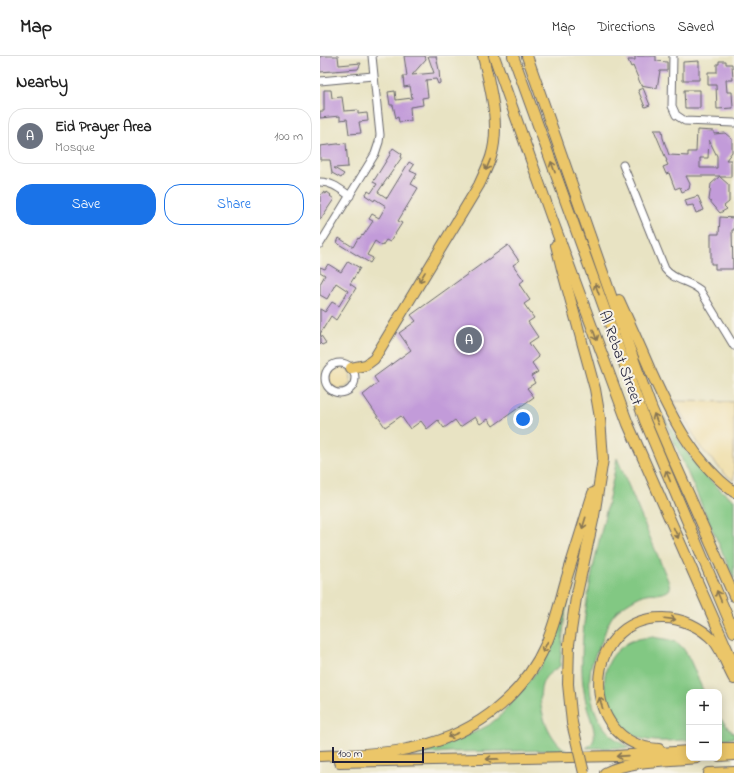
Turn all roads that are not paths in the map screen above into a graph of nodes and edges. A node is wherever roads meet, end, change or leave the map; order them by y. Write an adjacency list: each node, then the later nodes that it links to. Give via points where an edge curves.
1 (372, 56): 7 (street)
2 (483, 56): 19 (highway, one-way to 19, via 495,127 494,146 488,165 479,185 374,359 366,365)
3 (494, 56): 15 (highway, Al Rebat Street)
4 (513, 56): 27 (highway, Al Rebat Street, one-way to 4, via 644,421)
5 (527, 56): 16 (highway)
6 (673, 56): 10 (street, via 672,106 676,115 685,121)
7 (374, 76): 8 (street); 14 (street, via 379,142 375,154)
8 (320, 81)
9 (734, 120): 10 (street)
10 (722, 122): 11 (street)
11 (734, 123)
12 (623, 165): 18 (street, via 665,269 671,275 700,290)
13 (320, 182): 14 (street, via 335,185)
14 (350, 196): 17 (street)
15 (552, 219): 24 (highway, via 562,269 595,389); 28 (highway, Al Rebat Street, one-way to 28, via 628,424)
16 (592, 241): 25 (highway, via 676,423 693,452); 26 (highway, one-way to 16, via 651,407)
17 (320, 244)
18 (734, 346)
19 (351, 368): 20 (street, via 336,364); 23 (street, via 354,372 354,382 350,389 341,393)
20 (327, 370): 21 (street); 23 (street)
21 (320, 375)
22 (320, 385): 23 (street)
23 (328, 387)
24 (603, 459): 35 (highway, one-way to 35, via 549,637 535,665 513,694 475,725 436,742 394,752); 40 (highway, bridge, via 569,644 568,684 572,723)
25 (734, 492)
26 (734, 596)
27 (734, 632)
28 (734, 665)
29 (734, 679): 32 (highway, one-way to 29, via 661,750 642,746 624,737 613,726 601,704 598,687 599,671 608,647 619,634 638,622 660,618 675,619 690,624 709,636 719,648)
30 (722, 748): 31 (highway)
31 (734, 748)
32 (686, 750)
33 (686, 750): 38 (highway, one-way to 38, via 616,756)
34 (734, 754): 36 (highway)
35 (320, 756)
36 (722, 756)
37 (686, 759): 41 (highway, via 630,764)
38 (320, 762)
39 (734, 772): 42 (highway)
40 (584, 773)
41 (604, 773)
42 (709, 773)

